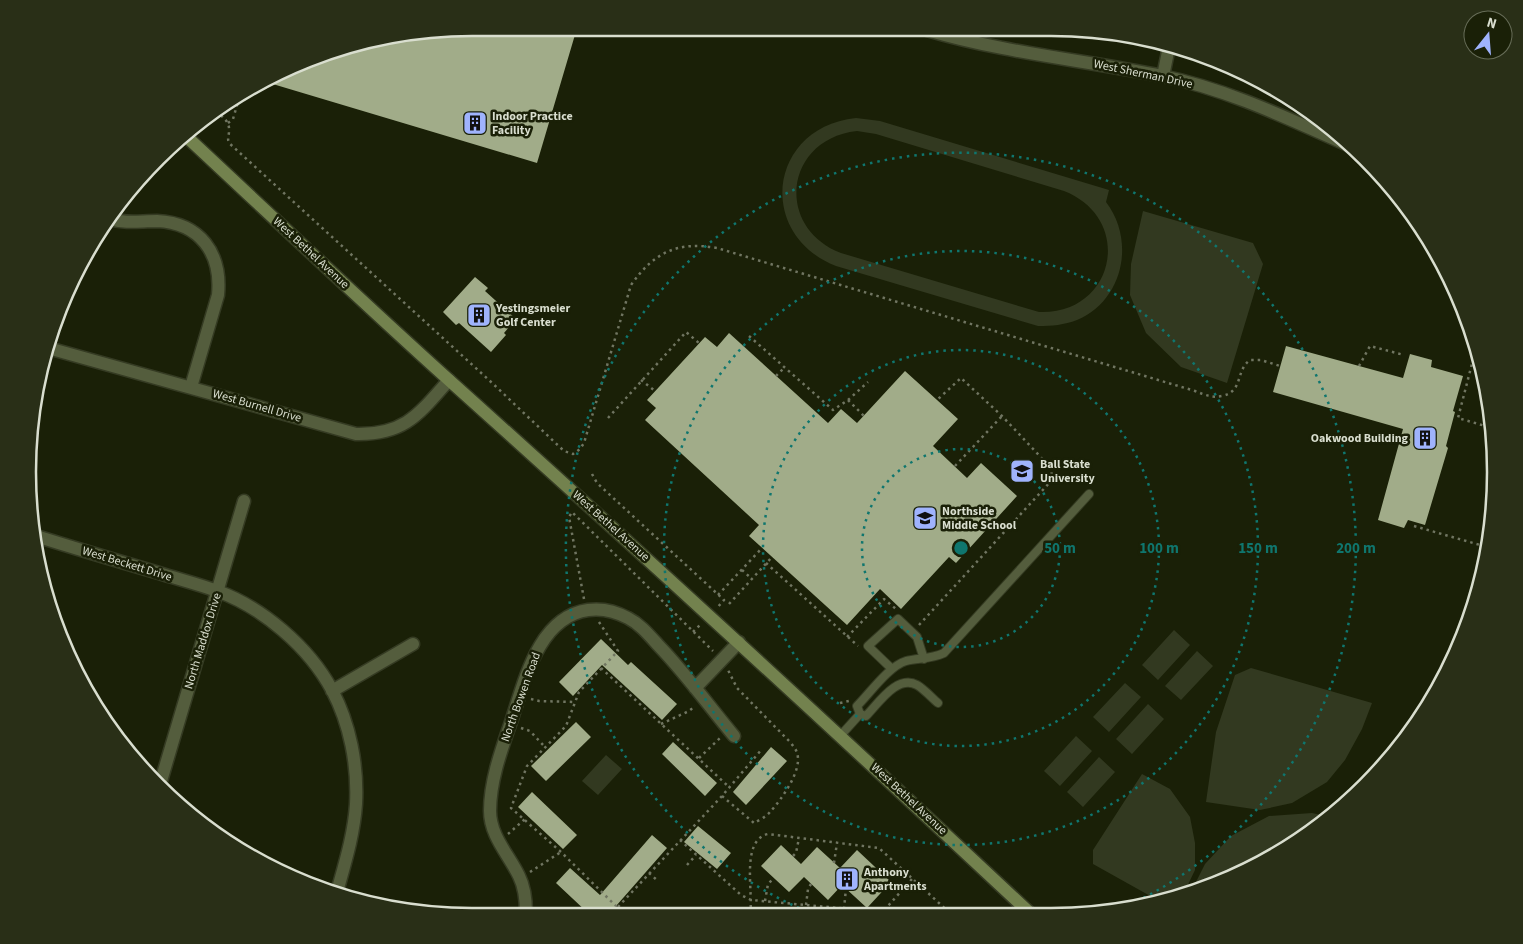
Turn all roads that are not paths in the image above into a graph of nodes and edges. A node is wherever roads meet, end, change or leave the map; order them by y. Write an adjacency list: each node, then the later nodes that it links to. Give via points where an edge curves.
1 (949, 36): 3 (street, West Sherman Drive, via 1028,54)
2 (1168, 52): 3 (street)
3 (1162, 76): 4 (street, West Sherman Drive, via 1228,95)
4 (1329, 137)
5 (190, 140): 8 (main road, West Bethel Avenue)
6 (117, 220): 9 (street, via 174,223 201,238 213,253 218,295)
7 (54, 350): 9 (street, West Burnell Drive)
8 (448, 380): 9 (street, West Burnell Drive, via 412,419 391,431 374,434 340,430); 14 (main road, West Bethel Avenue)
9 (191, 387)
10 (1089, 494): 16 (lane, via 944,653)
11 (244, 501): 13 (street, North Maddox Drive)
12 (42, 538): 13 (street, West Beckett Drive)
13 (218, 591): 19 (street, West Beckett Drive, via 250,607 284,631); 24 (street, North Maddox Drive)
14 (739, 642): 18 (street); 23 (main road, West Bethel Avenue)
15 (413, 644): 19 (street)
16 (924, 659): 17 (lane, via 905,661); 17 (lane, via 917,637 898,619 868,646)
17 (892, 669): 21 (lane, via 857,706)
18 (695, 688): 22 (street, North Bowen Road); 26 (street, North Bowen Road, via 630,618 601,609 589,610 561,620 549,633 538,648 510,724 496,772 490,810 490,820 498,839 520,878)
19 (332, 691): 25 (street, West Beckett Drive, via 354,756 356,802 354,826)
20 (938, 703): 21 (lane, via 917,685 906,682 897,685 866,716)
21 (860, 714): 23 (lane)
22 (732, 733)
23 (841, 735): 27 (main road, West Bethel Avenue)
24 (162, 778)
25 (338, 887)
26 (526, 908)
27 (1025, 908)

